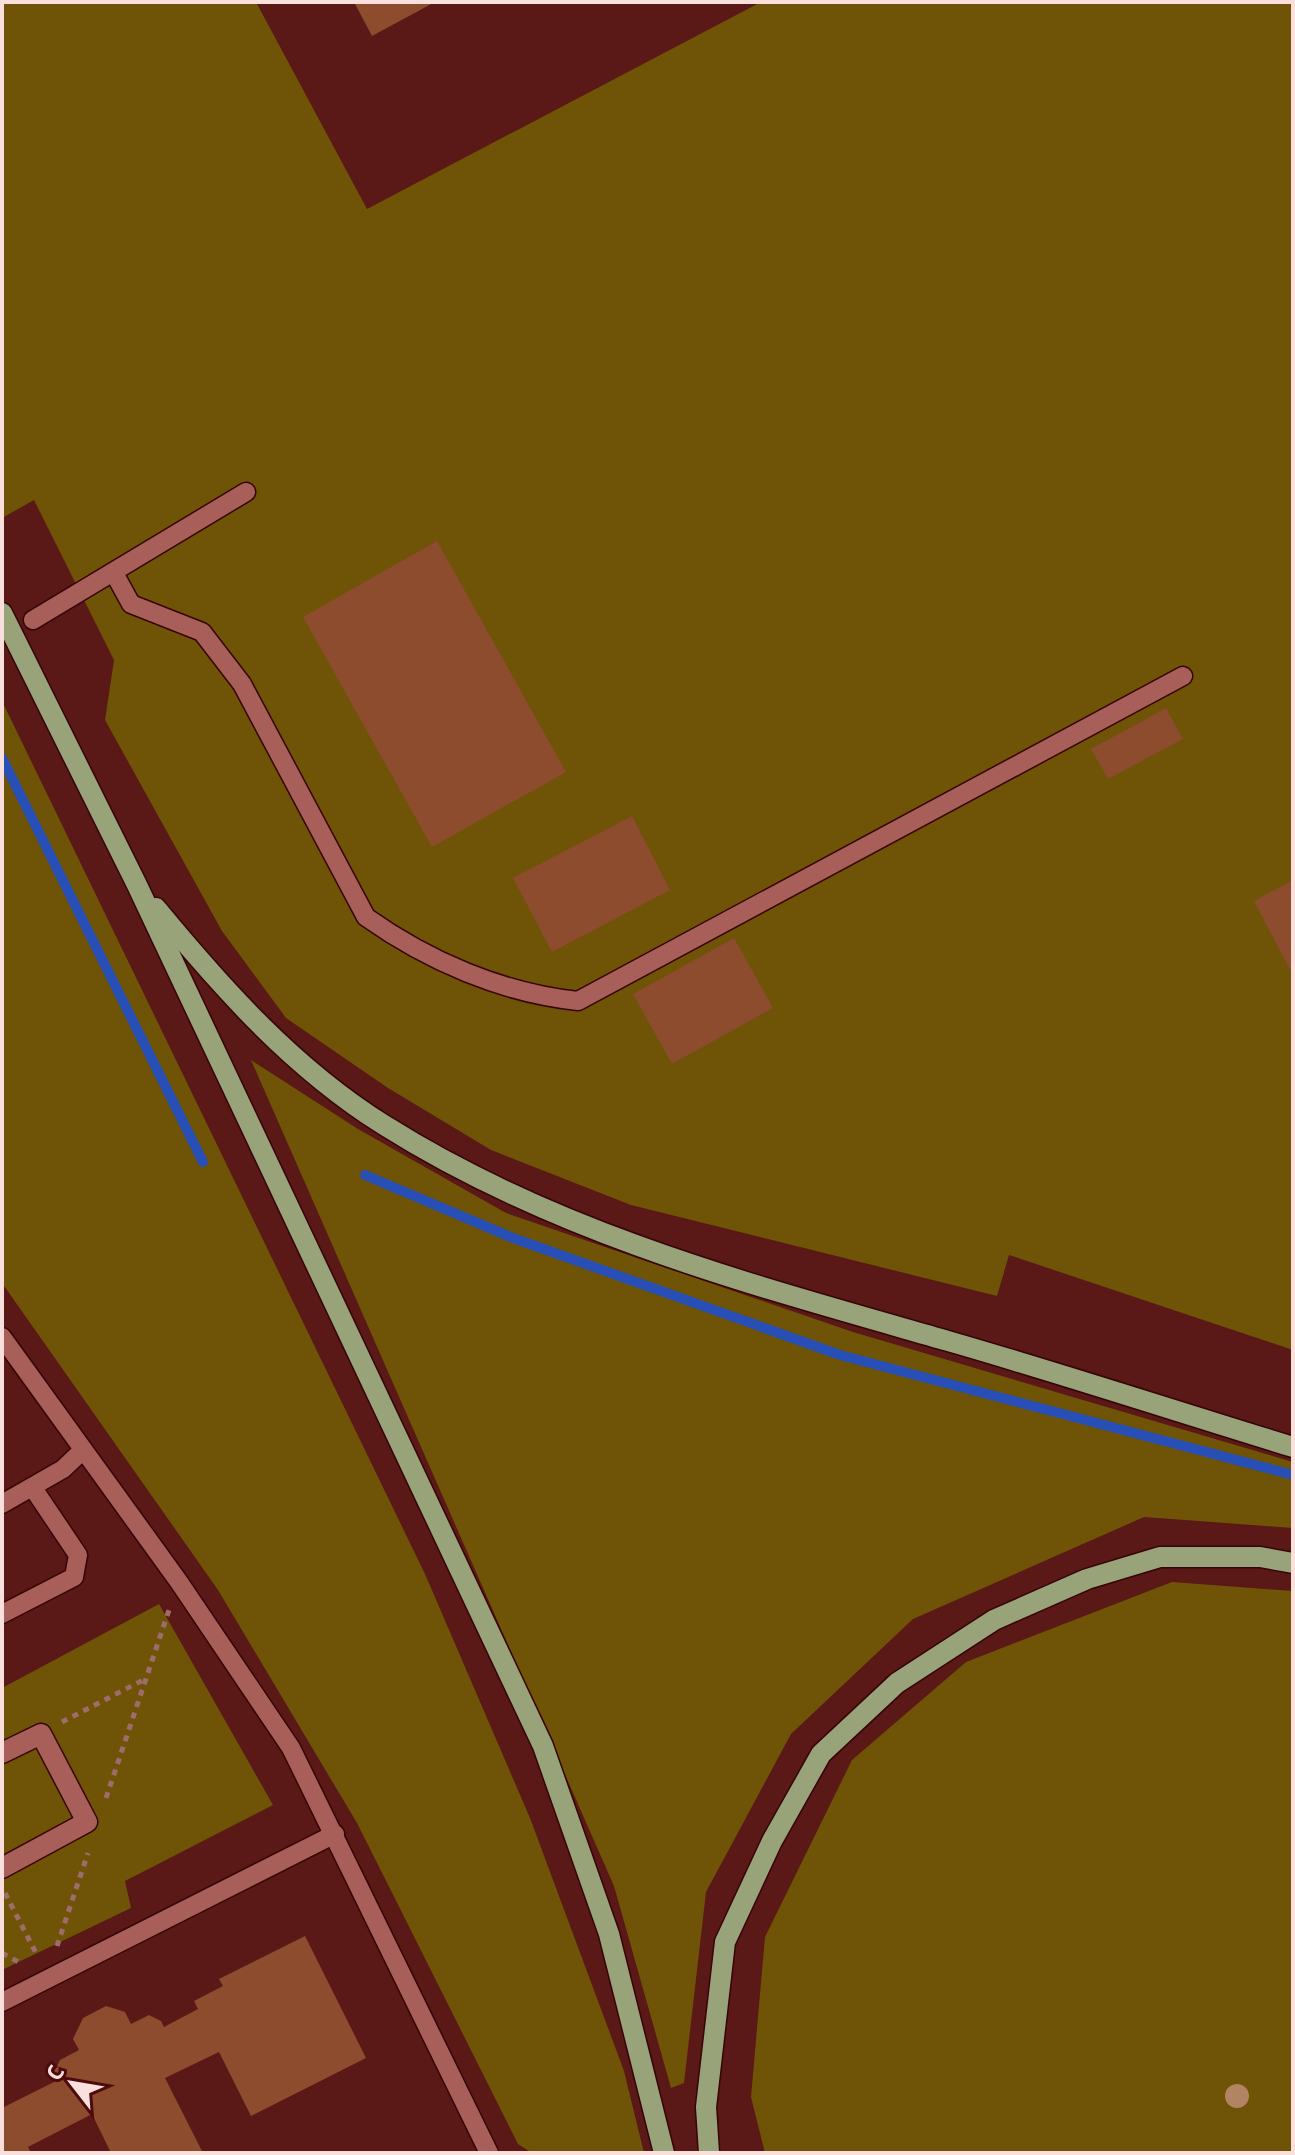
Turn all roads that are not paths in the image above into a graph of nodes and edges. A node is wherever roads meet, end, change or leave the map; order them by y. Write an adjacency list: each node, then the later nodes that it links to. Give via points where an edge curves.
1 (246, 492): 2 (lane)
2 (114, 573): 4 (lane); 5 (lane, via 131,604 202,632 242,684 366,917 463,972 546,998 578,1001)
3 (3, 617): 6 (main road)
4 (33, 620)
5 (1183, 676)
6 (137, 885): 8 (main road, via 231,998 304,1066 383,1124 517,1199 612,1239 731,1279); 19 (main road, via 543,1746 609,1934)
7 (2, 1337): 9 (lane)
8 (1293, 1447)
9 (83, 1450): 10 (lane); 15 (lane, via 291,1748)
10 (33, 1488): 11 (lane); 13 (lane, via 78,1555 74,1577)
11 (2, 1504)
12 (1293, 1563): 20 (main road, via 1260,1557 1160,1557 1087,1579 994,1620 897,1683 821,1754 772,1841 725,1942 706,2107)
13 (2, 1614)
14 (2, 1753): 16 (street, via 41,1734 87,1822)
15 (335, 1834): 17 (lane); 18 (lane)
16 (2, 1868)
17 (2, 2002)
18 (489, 2153)
19 (664, 2153)
20 (709, 2153)

